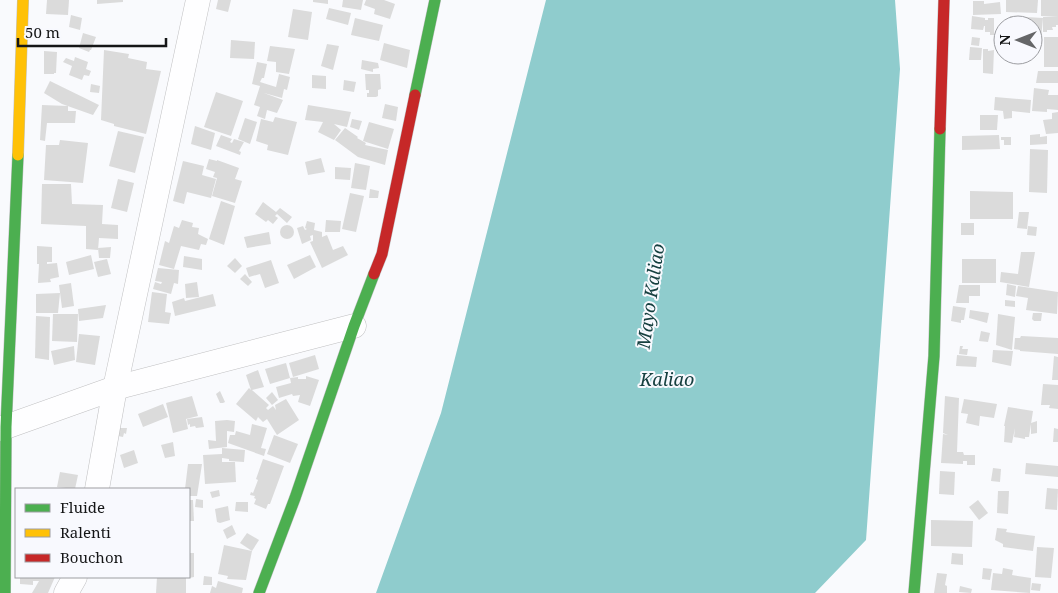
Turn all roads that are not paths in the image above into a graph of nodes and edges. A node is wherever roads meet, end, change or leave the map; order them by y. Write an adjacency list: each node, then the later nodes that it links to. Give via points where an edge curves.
1 (23, 0): 5 (street, via 20,121)
2 (198, 0): 7 (street)
3 (435, 0): 6 (street, via 382,254)
4 (944, 0): 14 (street, via 934,356)
5 (7, 270): 8 (street)
6 (354, 326): 7 (street); 13 (street)
7 (115, 388): 8 (street); 9 (street)
8 (3, 428): 11 (street)
9 (96, 488)
10 (74, 578): 12 (street)
11 (5, 593)
12 (66, 593)
13 (259, 593)
14 (914, 593)

